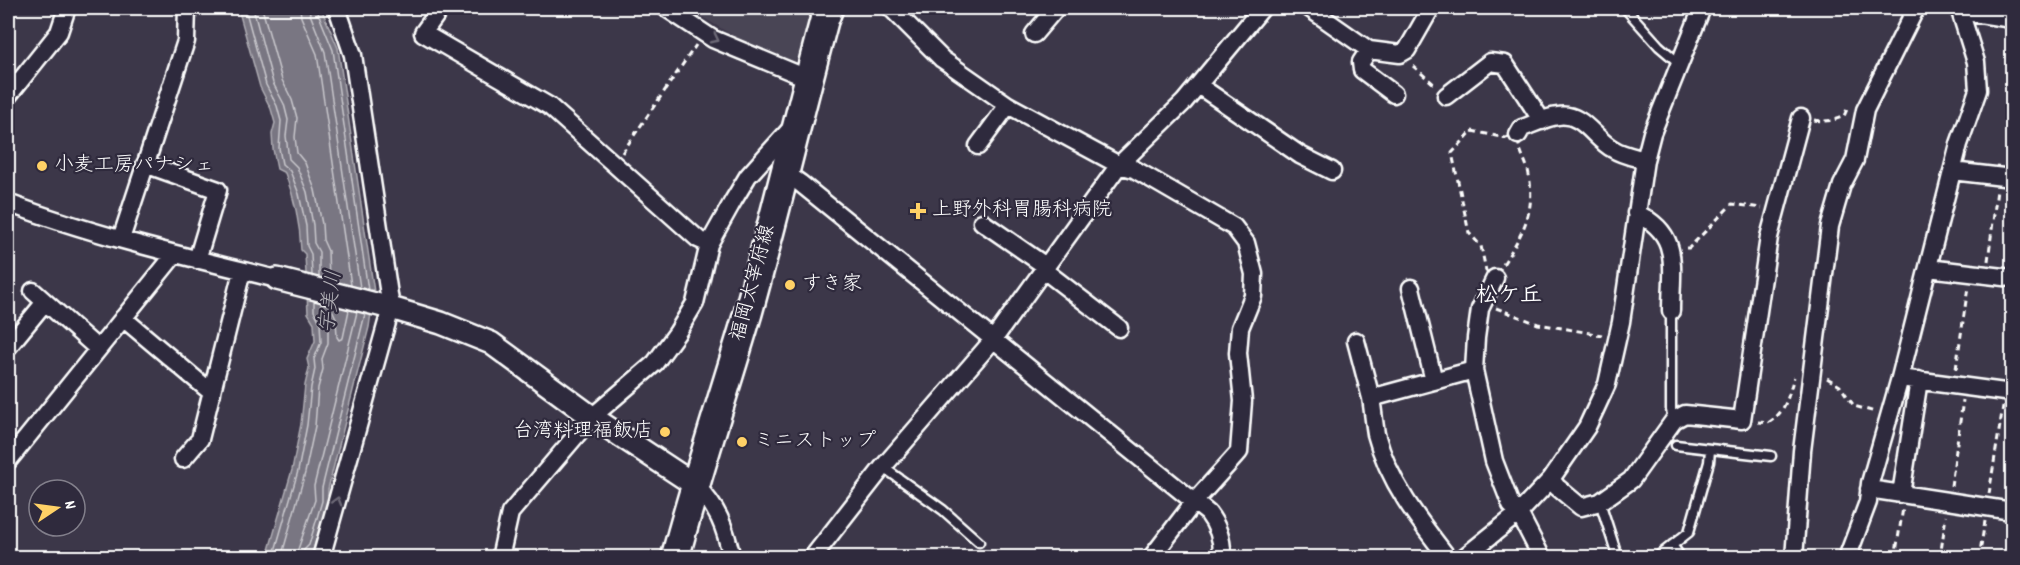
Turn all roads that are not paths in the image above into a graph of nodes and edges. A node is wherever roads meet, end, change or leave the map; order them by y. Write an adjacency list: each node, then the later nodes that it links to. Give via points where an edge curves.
1 (67, 8): 23 (street, via 59,32)
2 (187, 8): 32 (street, via 186,40)
3 (337, 8): 52 (street, via 353,55)
4 (441, 8): 42 (street, via 423,33 549,106 698,239)
5 (666, 8): 20 (street, one-way to 20, via 713,39)
6 (830, 8): 20 (main road, 福岡太宰府線)
7 (891, 8): 25 (street, via 942,59)
8 (1056, 8): 17 (street)
9 (1262, 8): 21 (street)
10 (1309, 8): 18 (street)
11 (1431, 8): 18 (street, via 1407,50 1400,54)
12 (1625, 8): 19 (lane)
13 (1702, 8): 19 (street)
14 (1916, 8): 98 (street, via 1865,110 1855,160 1842,185 1830,226 1802,371 1802,451)
15 (1959, 9): 16 (street); 35 (street, via 1976,62 1978,90)
16 (2013, 19)
17 (1034, 34)
18 (1369, 50): 22 (street, via 1361,62 1362,70)
19 (1679, 63): 31 (street)
20 (808, 79): 28 (main road, 福岡太宰府線)
21 (1198, 85): 33 (street); 34 (street, via 1300,155)
22 (1394, 94)
23 (8, 96)
24 (1446, 96): 27 (street, via 1490,62 1505,64)
25 (1008, 105): 30 (street); 33 (street)
26 (1800, 118): 68 (street, via 1769,237 1742,420 1685,414)
27 (1542, 121): 29 (street, via 1522,128); 31 (street, via 1558,116 1581,120 1614,151)
28 (796, 123): 36 (main road, 福岡太宰府線); 42 (street, via 748,176)
29 (1518, 135)
30 (978, 146)
31 (1645, 160): 39 (street)
32 (146, 164): 41 (street); 44 (street, via 218,190)
33 (1119, 165): 46 (street); 79 (street, via 1134,169 1234,227 1246,243 1254,274 1253,296 1240,328 1238,353 1244,401 1239,452)
34 (1332, 171)
35 (1952, 171): 37 (street); 45 (street)
36 (784, 172): 56 (street); 76 (main road, 福岡太宰府線, via 748,311)
37 (2006, 177)
38 (8, 203): 41 (street)
39 (1636, 213): 53 (street, via 1652,220 1671,251); 75 (street, via 1622,322 1606,384 1587,427)
40 (982, 222): 46 (street)
41 (121, 239): 43 (street)
42 (709, 244): 67 (street, via 695,303 677,333 655,363)
43 (175, 254): 44 (street); 54 (street)
44 (197, 260): 47 (street)
45 (1928, 268): 49 (street); 61 (street)
46 (1046, 269): 55 (street); 56 (street)
47 (242, 271): 50 (street); 65 (street)
48 (1495, 278): 60 (street, via 1483,303)
49 (2013, 278)
50 (277, 279): 52 (street)
51 (1411, 288): 63 (street)
52 (391, 308): 67 (street, via 491,343); 85 (street, one-way to 52)
53 (1671, 311): 68 (lane)
54 (123, 318): 59 (street); 65 (street)
55 (1119, 328)
56 (993, 340): 74 (street); 79 (street)
57 (1356, 341): 66 (street)
58 (8, 347): 59 (street, via 39,296)
59 (98, 349): 73 (street)
60 (1474, 370): 63 (street); 82 (street, via 1494,461 1511,505)
61 (1900, 378): 62 (street); 77 (street)
62 (1919, 380): 64 (street); 78 (street)
63 (1434, 381): 66 (street)
64 (2009, 392)
65 (212, 393): 72 (street, via 200,439)
66 (1371, 398): 92 (street, via 1376,434 1389,470 1420,522)
67 (592, 417): 76 (street); 86 (street, via 510,513)
68 (1674, 420): 80 (street, via 1631,480)
69 (1676, 445): 70 (lane)
70 (1710, 450): 71 (lane); 84 (lane, via 1689,532)
71 (1771, 456)
72 (183, 459)
73 (8, 461)
74 (883, 467): 83 (lane, via 943,510); 89 (street)
75 (1551, 479): 80 (street, via 1581,507); 82 (street)
76 (695, 485): 87 (main road, 福岡太宰府線); 88 (street, via 710,499)
77 (1869, 489): 78 (street); 99 (street)
78 (1903, 494): 81 (street)
79 (1194, 502): 90 (street); 91 (street, via 1216,524)
80 (1600, 502): 95 (lane)
81 (2013, 511)
82 (1519, 513): 93 (street); 94 (street)
83 (979, 542)
84 (1672, 545): 96 (lane); 97 (lane)
85 (321, 558)
86 (500, 558)
87 (675, 558)
88 (732, 558)
89 (812, 558)
90 (1151, 558)
91 (1222, 558)
92 (1448, 558)
93 (1463, 558)
94 (1542, 558)
95 (1618, 558)
96 (1656, 558)
97 (1681, 558)
98 (1794, 558)
99 (1847, 558)

